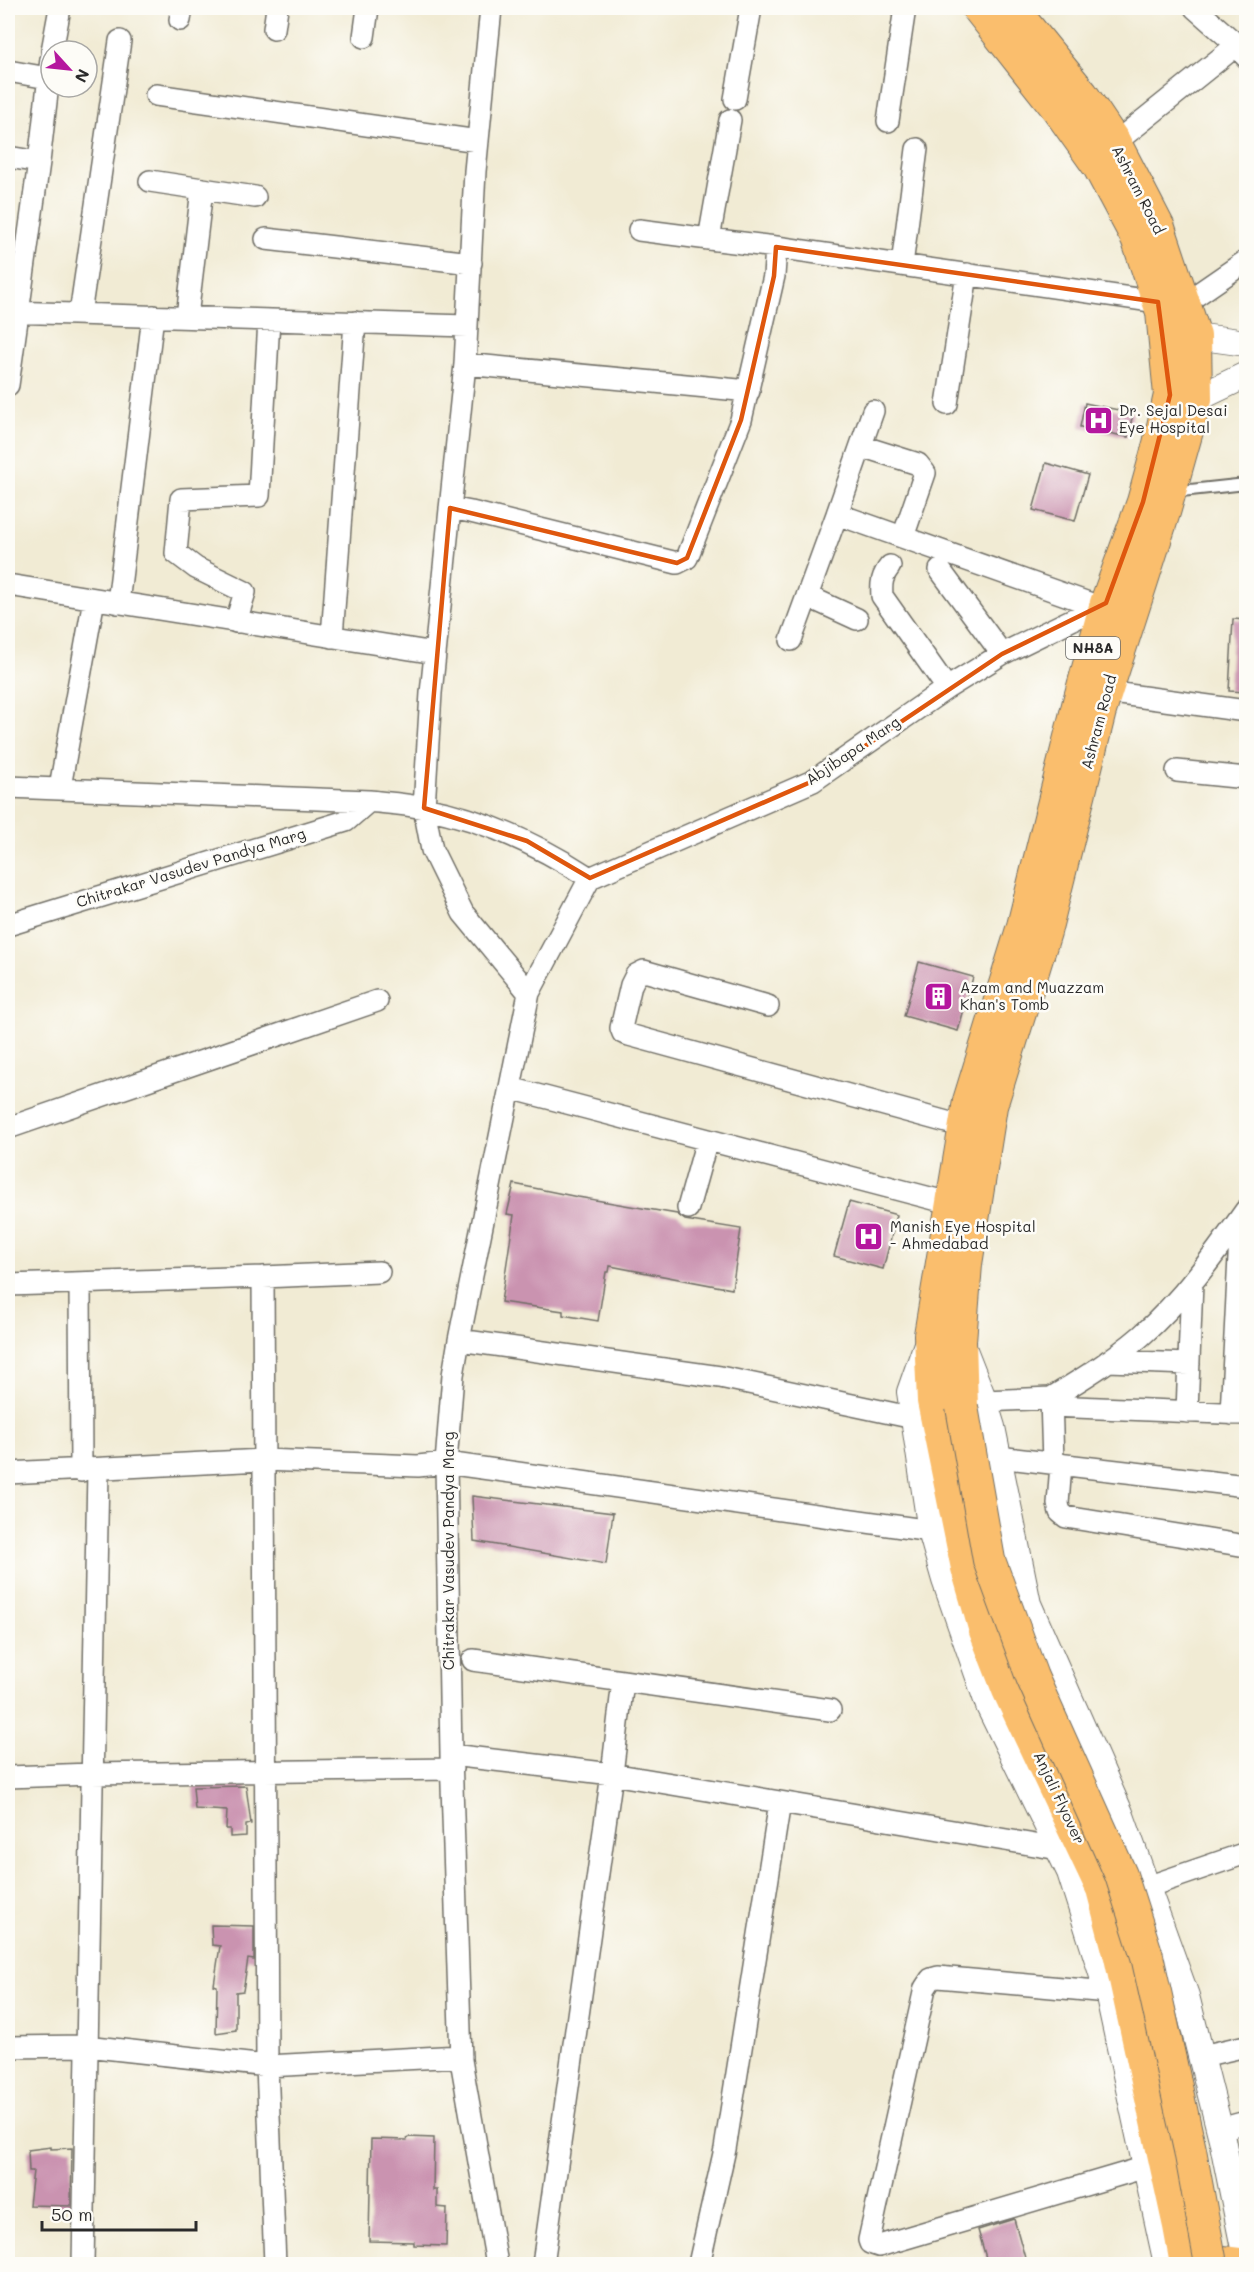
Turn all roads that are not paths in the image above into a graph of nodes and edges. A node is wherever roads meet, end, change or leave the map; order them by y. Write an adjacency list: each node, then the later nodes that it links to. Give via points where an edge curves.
1 (60, 8): 12 (street)
2 (277, 8): 10 (street)
3 (368, 8): 11 (street)
4 (491, 8): 22 (street)
5 (751, 8): 19 (street)
6 (905, 8): 21 (street)
7 (978, 8): 24 (main road, Ashram Road, via 1057,108)
8 (1012, 8): 24 (main road, Ashram Road, via 1083,94)
9 (1195, 8): 14 (street)
10 (274, 29)
11 (364, 37)
12 (54, 39)
13 (120, 41): 40 (street)
14 (1242, 51): 24 (street)
15 (39, 69): 16 (street)
16 (8, 71)
17 (156, 95): 22 (street)
18 (46, 99): 26 (street)
19 (735, 99)
20 (730, 120): 31 (street)
21 (888, 121)
22 (478, 141): 35 (street)
23 (917, 149): 36 (street)
24 (1104, 151): 38 (main road, Ashram Road, via 1159,228)
25 (8, 157): 26 (street)
26 (39, 162): 39 (street)
27 (150, 181): 28 (street)
28 (202, 189): 29 (street); 42 (street)
29 (255, 197)
30 (639, 230): 31 (street)
31 (709, 239): 33 (street)
32 (266, 240): 35 (street)
33 (776, 247): 36 (street); 51 (street, via 774,276)
34 (1246, 261): 38 (street)
35 (471, 263): 45 (street)
36 (902, 265): 37 (street)
37 (968, 274): 38 (street); 53 (street)
38 (1172, 302): 46 (main road, Ashram Road)
39 (12, 312): 40 (street); 50 (street)
40 (80, 314): 41 (street)
41 (153, 316): 42 (street); 66 (street)
42 (187, 317): 43 (street)
43 (269, 320): 44 (street); 69 (street, via 259,496 181,499 176,553 196,568 245,592)
44 (354, 322): 45 (street); 70 (street)
45 (467, 326): 48 (street)
46 (1180, 337): 47 (street); 52 (main road, Ashram Road)
47 (1246, 343)
48 (465, 364): 51 (street); 58 (street)
49 (1246, 375): 52 (street)
50 (8, 385)
51 (749, 391): 58 (street, via 691,552 677,563)
52 (1183, 397): 57 (main road, Ashram Road); 67 (main road, Ashram Road / NH8A, via 1159,444 1143,502)
53 (947, 404)
54 (873, 411): 55 (street)
55 (861, 446): 59 (street); 60 (street, via 918,464 925,473)
56 (1246, 484): 57 (lane)
57 (1169, 492): 75 (main road, Ashram Road)
58 (450, 508): 72 (street)
59 (837, 514): 60 (street); 64 (street)
60 (903, 537): 67 (street)
61 (890, 566): 74 (street, via 881,583 882,596)
62 (940, 570): 73 (street)
63 (8, 585): 65 (street)
64 (807, 597): 68 (street); 71 (street)
65 (94, 599): 66 (street); 80 (street)
66 (118, 603): 69 (street)
67 (1101, 605): 73 (street, Abjibapa Marg); 89 (main road, Ashram Road / NH8A, via 1023,926 969,1101)
68 (857, 619)
69 (236, 622): 70 (street)
70 (332, 637): 72 (street)
71 (791, 640)
72 (435, 653): 82 (street)
73 (1002, 654): 74 (street, Abjibapa Marg)
74 (947, 688): 83 (street, Abjibapa Marg, via 813,781)
75 (1106, 692): 76 (street); 102 (main road, Ashram Road, via 1045,932 992,1106 966,1264)
76 (1246, 711)
77 (1177, 771): 78 (street)
78 (1246, 778)
79 (8, 787): 80 (street)
80 (60, 787): 81 (street)
81 (369, 801): 82 (street); 84 (street, Chitrakar Vasudev Pandya Marg, via 346,821)
82 (424, 808): 83 (street, via 472,819 527,841); 85 (street, via 432,850 463,913)
83 (590, 878): 85 (street, Chitrakar Vasudev Pandya Marg)
84 (8, 925)
85 (529, 993): 88 (street, Chitrakar Vasudev Pandya Marg)
86 (377, 1001): 90 (street)
87 (768, 1006): 89 (street, via 644,971 631,984 621,1029 629,1035)
88 (510, 1088): 91 (street); 101 (street, Chitrakar Vasudev Pandya Marg)
89 (965, 1127): 92 (main road, Ashram Road / NH8A)
90 (8, 1128)
91 (707, 1140): 92 (street); 93 (street)
92 (952, 1204): 100 (main road, Ashram Road / NH8A)
93 (688, 1208)
94 (1244, 1214): 98 (street); 108 (street)
95 (379, 1272): 96 (street)
96 (263, 1277): 97 (street); 110 (street)
97 (80, 1282): 99 (street); 113 (street)
98 (1192, 1282): 103 (street, via 1142,1335); 104 (street)
99 (8, 1285)
100 (930, 1335): 106 (main road, Anjali Flyover / NH8A)
101 (459, 1340): 106 (street); 111 (street, Chitrakar Vasudev Pandya Marg)
102 (960, 1341): 106 (main road, Anjali Flyover)
103 (1108, 1361): 104 (street); 105 (street)
104 (1189, 1364): 107 (street)
105 (1051, 1402): 106 (street); 107 (street); 112 (street)
106 (948, 1407): 109 (street); 116 (street); 147 (main road, Anjali Flyover, via 967,1568 985,1631 1008,1690 1102,1889); 149 (main road, Anjali Flyover, bridge, via 989,1560 1032,1677 1121,1875 1147,1956)
107 (1187, 1412): 108 (street)
108 (1239, 1414)
109 (998, 1457): 112 (street); 129 (street, via 1028,1604 1120,1813)
110 (264, 1460): 111 (street, via 418,1466); 113 (street); 122 (street)
111 (446, 1463): 116 (street); 121 (street, Chitrakar Vasudev Pandya Marg)
112 (1057, 1463): 115 (street); 117 (street, via 1058,1504 1066,1517)
113 (90, 1470): 114 (street); 123 (street)
114 (8, 1473)
115 (1246, 1486)
116 (932, 1531): 127 (street, via 989,1706)
117 (1246, 1546)
118 (473, 1660): 119 (street)
119 (623, 1681): 120 (street); 124 (street)
120 (830, 1710)
121 (451, 1762): 122 (street); 124 (street); 134 (street, Chitrakar Vasudev Pandya Marg)
122 (264, 1772): 123 (street); 136 (street)
123 (91, 1774): 125 (street); 131 (street)
124 (612, 1774): 126 (street); 144 (street)
125 (8, 1777)
126 (780, 1802): 127 (street); 145 (street, via 725,2149)
127 (1059, 1849): 130 (street)
128 (1246, 1853): 129 (street)
129 (1147, 1887): 135 (street, via 1186,1996)
130 (1108, 1992): 139 (street); 139 (street, via 931,1979 925,1988 869,2240 879,2246)
131 (86, 2046): 133 (street); 136 (street); 141 (street)
132 (1246, 2046): 135 (street)
133 (8, 2048)
134 (461, 2056): 136 (street); 143 (street, Chitrakar Vasudev Pandya Marg)
135 (1202, 2056): 138 (street)
136 (267, 2066): 142 (street)
137 (1246, 2122): 138 (street)
138 (1220, 2129): 140 (street)
139 (1146, 2167): 146 (street)
140 (1246, 2258)
141 (83, 2265)
142 (275, 2265)
143 (497, 2265)
144 (543, 2265)
145 (699, 2265)
146 (1167, 2265)
147 (1186, 2265)
148 (1197, 2265): 150 (main road, via 1214,2261)
149 (1211, 2265)
150 (1239, 2265)

